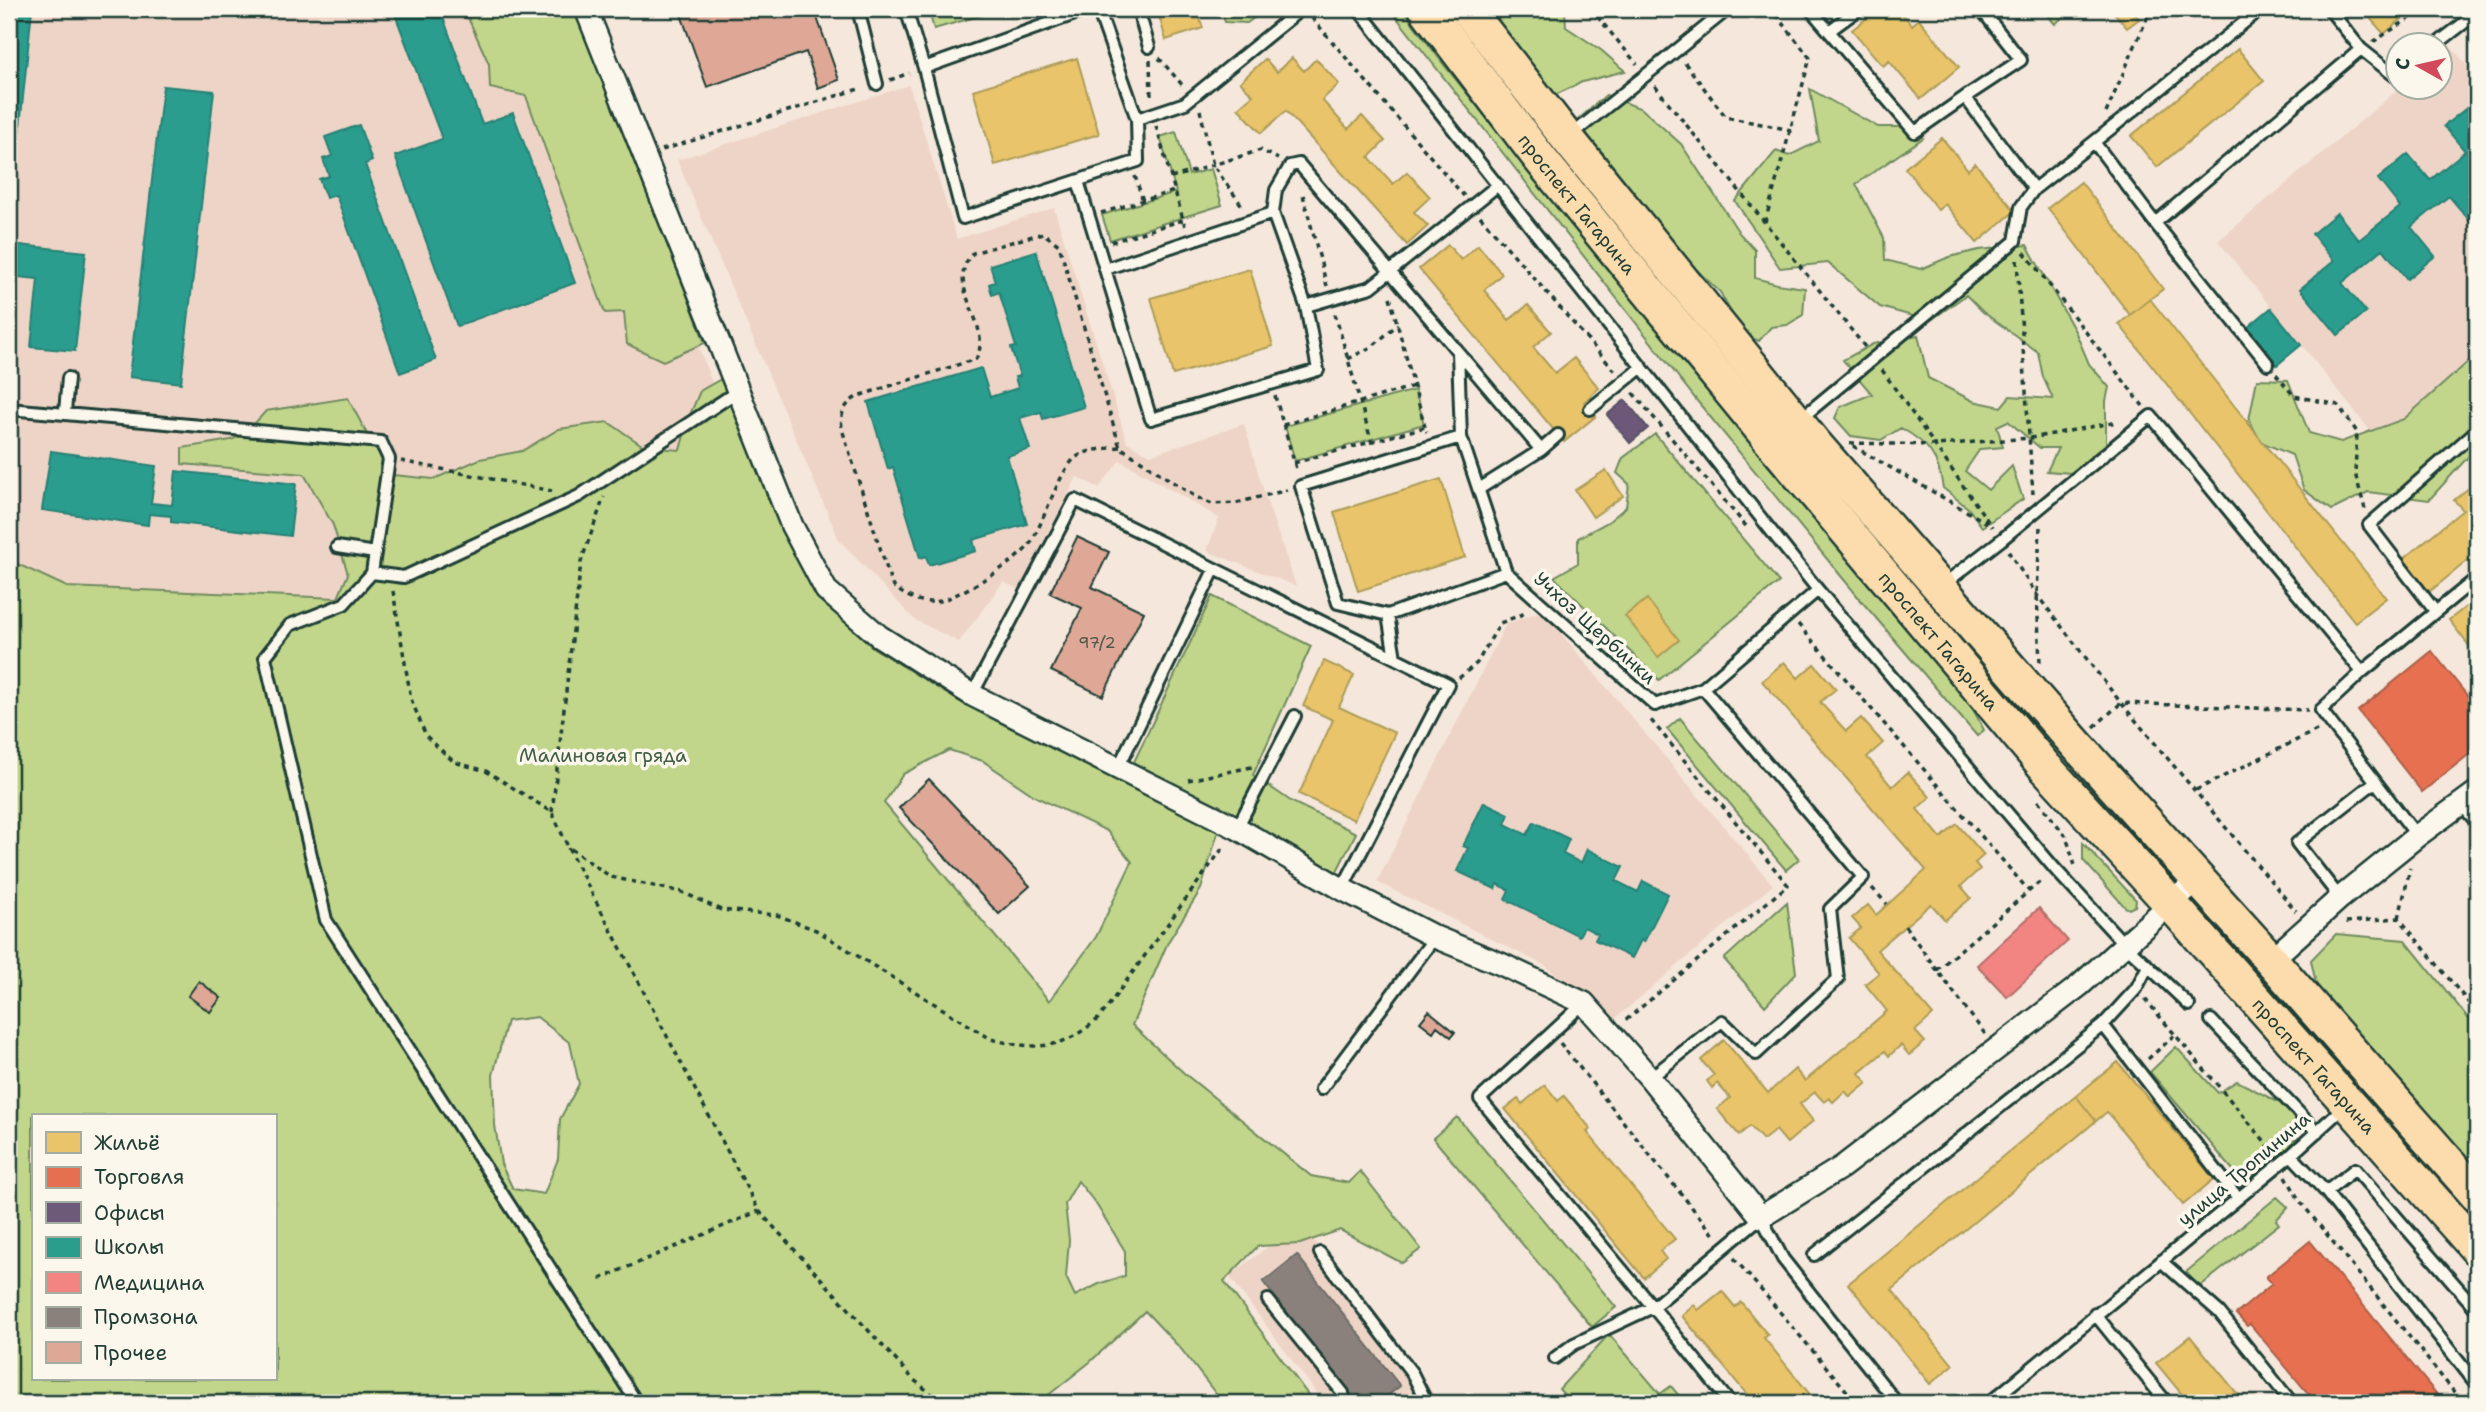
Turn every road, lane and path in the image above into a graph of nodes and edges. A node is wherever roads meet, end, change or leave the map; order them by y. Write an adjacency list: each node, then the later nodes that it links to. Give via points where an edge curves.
1 (586, 9): 65 (street)
2 (858, 9): 28 (lane)
3 (906, 9): 27 (lane)
4 (1089, 9): 27 (lane)
5 (1098, 9): 31 (lane)
6 (1138, 9): 23 (lane)
7 (1303, 9): 30 (lane, via 1185,103); 44 (path)
8 (1358, 9): 40 (lane)
9 (1426, 9): 131 (main road, проспект Гагарина, via 1541,160 1780,451 2046,768)
10 (1467, 9): 33 (main road, проспект Гагарина)
11 (1728, 9): 33 (lane)
12 (1772, 9): 32 (path, via 1810,58)
13 (1810, 9): 21 (lane)
14 (1859, 9): 21 (lane)
15 (1981, 9): 29 (lane, via 2021,60)
16 (2151, 9): 34 (path)
17 (2261, 9): 34 (lane)
18 (2329, 9): 24 (lane)
19 (2424, 9): 24 (path)
20 (2477, 13): 22 (lane)
21 (1829, 31): 29 (lane, via 1915,132)
22 (2452, 32)
23 (1149, 47)
24 (2361, 49): 26 (lane); 49 (lane)
25 (1685, 63): 32 (path, via 1726,117)
26 (2384, 67)
27 (925, 68): 28 (path); 39 (lane, via 963,218)
28 (877, 84): 35 (path)
29 (1965, 97): 41 (lane)
30 (1152, 114): 31 (lane); 38 (path)
31 (1137, 119): 36 (lane, via 1138,161)
32 (1791, 130): 48 (path)
33 (1567, 138): 70 (main road, проспект Гагарина)
34 (2094, 142): 41 (lane); 49 (lane)
35 (660, 150)
36 (1131, 164): 39 (lane); 43 (path)
37 (1290, 166): 38 (path, via 1261,150); 45 (lane, via 1276,190); 54 (lane, via 1303,167)
38 (1171, 178): 42 (path)
39 (1078, 181): 46 (lane)
40 (1497, 185): 44 (lane); 60 (lane)
41 (2034, 189): 51 (lane, via 2021,207)
42 (1175, 191): 43 (path); 47 (path)
43 (1143, 201): 46 (path)
44 (1472, 206): 54 (lane); 62 (path)
45 (1273, 213): 50 (lane); 55 (lane)
46 (1089, 217): 52 (lane)
47 (1182, 220): 50 (path); 52 (path)
48 (1765, 223)
49 (2155, 223): 59 (lane)
50 (1189, 241): 53 (lane)
51 (2015, 241): 69 (path); 70 (lane)
52 (1098, 246): 53 (lane)
53 (1105, 269): 63 (lane, via 1151,419)
54 (1386, 275): 55 (lane, via 1371,288); 56 (path); 57 (lane)
55 (1306, 306): 63 (lane, via 1318,370)
56 (1398, 324): 58 (path, via 1373,346); 64 (path)
57 (1458, 352): 75 (lane); 80 (lane)
58 (1348, 359)
59 (2268, 364): 87 (path, via 2294,396 2338,405 2357,432 2354,473)
60 (1642, 367): 62 (lane); 98 (lane)
61 (68, 378): 68 (lane)
62 (1623, 382): 67 (lane); 89 (path)
63 (1271, 384): 71 (path)
64 (1414, 386): 71 (path); 72 (path)
65 (738, 391): 83 (lane); 107 (street, via 792,526 826,590 879,636)
66 (9, 409): 68 (lane)
67 (1590, 409)
68 (65, 412): 81 (lane, via 381,442)
69 (2151, 416): 77 (path, via 2031,438 1935,446); 97 (lane); 104 (lane)
70 (1797, 422): 97 (main road, проспект Гагарина)
71 (1283, 425): 82 (path)
72 (1425, 427): 78 (path); 82 (path)
73 (2477, 430): 87 (lane)
74 (1558, 435): 80 (lane)
75 (1461, 437): 78 (lane); 85 (lane)
76 (1843, 437): 77 (path)
77 (1848, 443): 88 (path)
78 (1432, 446): 84 (lane)
79 (1120, 447): 79 (path, via 1059,245 1043,233 974,253 963,268 962,281 982,342 976,359 858,396 843,409 841,419 892,585 919,601 939,602 1016,560 1029,546 1069,465 1084,453); 84 (path, via 1212,504 1236,503)
80 (1541, 450): 85 (lane)
81 (389, 459): 86 (path); 91 (lane)
82 (1294, 463): 84 (path)
83 (612, 475): 86 (lane); 119 (path, via 581,562)
84 (1301, 486): 101 (lane, via 1338,603)
85 (1479, 489): 93 (lane)
86 (579, 496): 95 (lane, via 404,577)
87 (2369, 525): 100 (lane)
88 (1991, 526)
89 (1746, 527)
90 (337, 547): 91 (lane)
91 (375, 553): 94 (lane)
92 (1214, 570): 103 (lane); 107 (lane, via 1074,500); 114 (lane)
93 (1506, 572): 99 (lane, Учхоз Щербинки); 101 (lane)
94 (372, 573): 95 (lane); 174 (lane, via 344,604 290,625 265,657 326,920)
95 (390, 575): 119 (path, via 411,699 426,736 454,761 486,771)
96 (2477, 578): 100 (lane)
97 (1941, 586): 126 (main road, проспект Гагарина)
98 (1818, 590): 102 (lane); 124 (lane)
99 (1545, 606): 105 (path, via 1500,623 1478,663); 106 (lane, Учхоз Щербинки, via 1655,705)
100 (2435, 611): 104 (lane)
101 (1388, 615): 103 (lane)
102 (1790, 615): 106 (lane); 128 (path)
103 (1395, 658): 105 (lane)
104 (2362, 672): 108 (lane)
105 (1448, 684): 127 (lane)
106 (1703, 688): 125 (lane)
107 (972, 695): 114 (street)
108 (2321, 710): 111 (lane); 112 (path, via 2121,703)
109 (1643, 711): 145 (path, via 1788,885)
110 (1295, 716): 113 (lane)
111 (2330, 723): 116 (lane); 117 (path)
112 (2090, 731)
113 (1271, 766): 115 (path); 121 (lane)
114 (1118, 768): 121 (street)
115 (1185, 780)
116 (2375, 782): 122 (lane); 129 (lane, via 2297,843)
117 (2196, 790)
118 (2470, 798): 120 (lane); 122 (street)
119 (552, 812): 123 (path)
120 (2477, 823)
121 (1237, 828): 123 (path, via 1101,1016 1083,1033 1061,1044 1021,1047 991,1039 816,930 777,915 721,910 682,892 611,877); 127 (street)
122 (2417, 836): 129 (street); 132 (path)
123 (568, 847): 160 (path)
124 (2055, 869): 128 (path); 135 (lane)
125 (1863, 877): 130 (path); 151 (lane, via 1830,909 1838,979 1756,1054 1722,1021)
126 (2198, 879): 131 (street); 136 (main road, проспект Гагарина)
127 (1342, 889): 134 (street)
128 (2029, 891): 138 (path)
129 (2340, 898): 136 (street)
130 (1887, 904)
131 (2171, 904): 135 (street); 153 (main road, проспект Гагарина)
132 (2399, 918)
133 (1905, 926): 138 (path)
134 (1435, 937): 141 (street); 152 (lane)
135 (2125, 945): 137 (lane); 161 (street, via 2079,986 1842,1167)
136 (2271, 960): 158 (main road, проспект Гагарина)
137 (2148, 966): 139 (lane); 143 (lane)
138 (1937, 970): 149 (path)
139 (2136, 989): 146 (lane); 148 (path)
140 (2477, 996): 142 (path)
141 (1584, 1003): 147 (lane); 151 (street)
142 (2469, 1003)
143 (2189, 1005)
144 (2211, 1020): 154 (lane)
145 (1620, 1025)
146 (2102, 1025): 150 (lane); 165 (lane)
147 (1552, 1033): 162 (path); 169 (lane, via 1480,1099)
148 (2175, 1035): 150 (path); 156 (path)
149 (1988, 1038)
150 (2136, 1069): 159 (lane)
151 (1650, 1078): 161 (street)
152 (1321, 1089)
153 (2348, 1103): 154 (lane, улица Тропинина); 163 (main road, проспект Гагарина)
154 (2317, 1132): 155 (lane, улица Тропинина)
155 (2291, 1155): 156 (lane, улица Тропинина); 157 (lane)
156 (2280, 1163): 159 (lane, улица Тропинина); 184 (path, via 2299,1200)
157 (2326, 1192): 170 (lane, via 2355,1169); 173 (lane)
158 (2477, 1195)
159 (2238, 1198): 166 (lane, улица Тропинина)
160 (759, 1211): 167 (path); 175 (path, via 914,1380)
161 (1761, 1217): 162 (lane); 180 (lane, via 1783,1259)
162 (1724, 1247): 169 (lane); 179 (path)
163 (2477, 1249)
164 (1320, 1253): 177 (lane, via 1412,1373)
165 (1814, 1255)
166 (2161, 1261): 171 (lane, улица Тропинина); 183 (lane, via 2220,1312)
167 (600, 1279)
168 (1268, 1300): 176 (lane, via 1343,1393)
169 (1653, 1307): 172 (lane); 178 (lane)
170 (2477, 1310)
171 (2095, 1314): 181 (lane, улица Тропинина); 182 (lane)
172 (1555, 1357)
173 (2477, 1385)
174 (637, 1403)
175 (943, 1403)
176 (1345, 1403)
177 (1427, 1403)
178 (1730, 1403)
179 (1857, 1403)
180 (1897, 1403)
181 (1989, 1403)
182 (2167, 1403)
183 (2292, 1403)
184 (2463, 1403)

